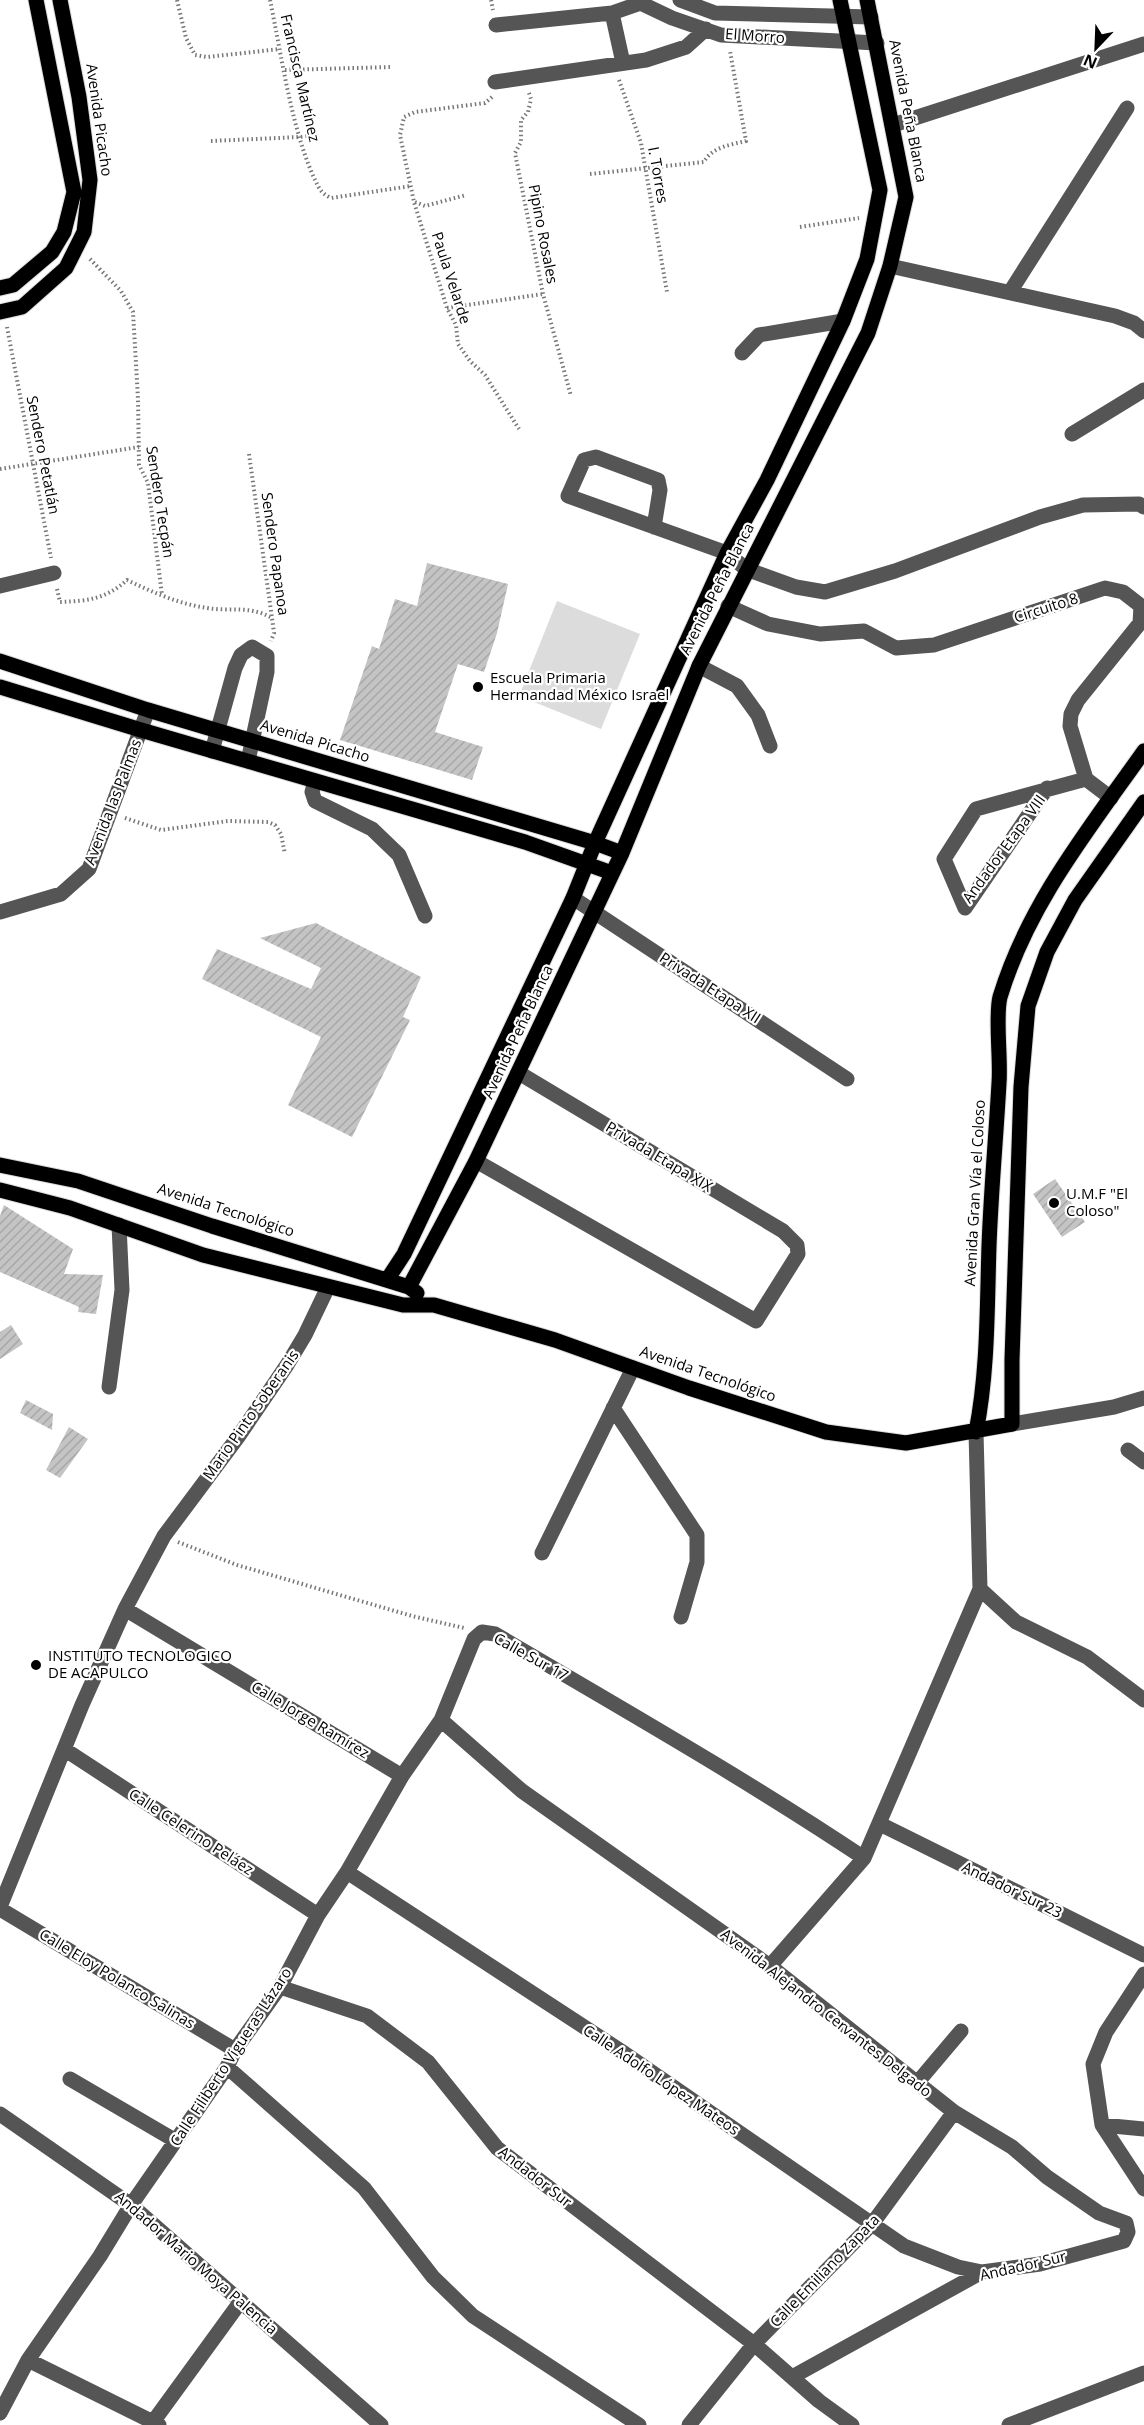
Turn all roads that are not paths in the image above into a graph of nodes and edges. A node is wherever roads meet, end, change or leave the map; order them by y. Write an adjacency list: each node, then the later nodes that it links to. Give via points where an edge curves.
1 (36, 0): 20 (main road, via 74,192 64,232 52,252 13,285)
2 (60, 0): 22 (main road, Avenida Picacho, via 90,180 84,232 66,268 22,308)
3 (680, 0): 8 (street, El Morro, via 715,13)
4 (840, 0): 8 (main road, Avenida Peña Blanca)
5 (867, 0): 9 (main road, Avenida Peña Blanca)
6 (636, 2): 7 (street); 11 (street, El Morro)
7 (612, 13): 10 (street); 15 (street)
8 (844, 16): 9 (street, El Morro); 12 (main road, Avenida Peña Blanca)
9 (871, 17): 13 (main road, Avenida Peña Blanca)
10 (496, 25)
11 (706, 29): 12 (street, El Morro, via 727,35); 15 (street, via 686,47)
12 (849, 42): 13 (street, El Morro); 23 (main road, Avenida Peña Blanca, via 880,190 867,260)
13 (877, 43): 18 (main road, Avenida Peña Blanca)
14 (1144, 44): 18 (street)
15 (619, 64): 16 (street)
16 (495, 82)
17 (1127, 108): 21 (street)
18 (893, 125): 19 (main road, Avenida Peña Blanca, via 906,197)
19 (890, 266): 21 (street); 31 (main road, Avenida Peña Blanca, via 868,333)
20 (0, 288)
21 (1010, 292): 24 (street, via 1115,316)
22 (2, 312)
23 (843, 321): 25 (street, via 759,335); 30 (main road, Avenida Peña Blanca, via 767,480)
24 (1144, 331)
25 (742, 353)
26 (1144, 390): 27 (street)
27 (1072, 434)
28 (1144, 507): 31 (street, via 1083,506 1040,517 895,571 825,592 796,587)
29 (654, 527): 29 (street, via 658,480 596,457 584,460 568,496); 30 (street)
30 (727, 553): 31 (street); 51 (main road, Avenida Peña Blanca)
31 (746, 569): 34 (main road, Avenida Peña Blanca)
32 (54, 573): 33 (street)
33 (0, 586)
34 (728, 606): 36 (main road, Avenida Peña Blanca); 46 (street, Circuito 8, via 768,624 820,634 864,631 896,648 934,645 1105,588 1123,592 1141,606 1140,623 1071,714 1070,726)
35 (0, 661): 38 (main road, Avenida Picacho)
36 (699, 666): 42 (street, via 737,686 758,715); 52 (main road, Avenida Peña Blanca)
37 (0, 687): 39 (main road)
38 (148, 710): 39 (street, Avenida las Palmas); 40 (main road, Avenida Picacho)
39 (141, 730): 43 (main road); 56 (street, Avenida las Palmas, via 89,869 61,894)
40 (218, 731): 41 (main road, Avenida Picacho); 41 (street, via 235,668 241,655 252,647 267,656); 43 (street)
41 (253, 741): 45 (street); 51 (main road, Avenida Picacho)
42 (770, 746)
43 (212, 751): 45 (main road)
44 (1144, 751): 49 (main road, Avenida Gran Vía el Coloso)
45 (248, 761): 47 (main road)
46 (1086, 779): 48 (street, Andador Etapa VIII); 49 (street)
47 (315, 781): 53 (main road); 58 (street, via 315,801 372,829 399,855)
48 (1047, 788): 48 (street, Andador Etapa VIII, via 976,809 944,860 965,908)
49 (1111, 798): 76 (main road, Avenida Gran Vía el Coloso, via 1050,885 1020,940 999,1000 1000,1080 991,1194 985,1366)
50 (1144, 802): 75 (main road, via 1075,900 1047,952 1028,1006 1020,1110)
51 (595, 843): 52 (main road, Avenida Picacho); 53 (main road, Avenida Peña Blanca)
52 (622, 853): 54 (main road, Avenida Peña Blanca)
53 (587, 864): 54 (main road); 55 (main road, Avenida Peña Blanca)
54 (612, 873): 57 (main road, Avenida Peña Blanca)
55 (573, 898): 57 (street, Privada Etapa XII); 65 (main road, Avenida Peña Blanca, via 404,1254)
56 (0, 912)
57 (594, 912): 59 (main road, Avenida Peña Blanca); 60 (street, Privada Etapa XII)
58 (425, 916)
59 (519, 1073): 61 (main road, Avenida Peña Blanca); 61 (street, Privada Etapa XIX, via 783,1231 797,1245 798,1254 756,1321)
60 (848, 1079)
61 (476, 1161): 67 (main road, Avenida Peña Blanca)
62 (0, 1165): 65 (main road, Avenida Tecnológico, via 78,1181)
63 (0, 1190): 64 (main road, Avenida Tecnológico)
64 (119, 1225): 66 (main road, Avenida Tecnológico, via 203,1255); 72 (street, via 122,1290)
65 (387, 1280): 67 (main road, Avenida Tecnológico); 68 (street, Avenida Peña Blanca)
66 (328, 1287): 68 (main road, Avenida Tecnológico); 81 (street, Mario Pinto Soberanis, via 287,1365 164,1536)
67 (409, 1287): 69 (street, Avenida Peña Blanca); 70 (main road, Avenida Tecnológico)
68 (381, 1298): 69 (main road, Avenida Tecnológico)
69 (403, 1305): 70 (main road, Avenida Tecnológico)
70 (434, 1305): 71 (main road, Avenida Tecnológico)
71 (633, 1368): 74 (street); 76 (main road, Avenida Tecnológico, via 826,1432 906,1443)
72 (109, 1387)
73 (1144, 1398): 75 (street, via 1114,1407)
74 (613, 1408): 79 (street); 82 (street, via 697,1536 698,1562)
75 (1012, 1424): 76 (main road, Avenida Tecnológico)
76 (976, 1432): 80 (street, Avenida Gran Vía el Coloso)
77 (1128, 1450): 78 (street)
78 (1144, 1462)
79 (542, 1553)
80 (980, 1589): 84 (street, via 1016,1622 1087,1657); 88 (street, Avenida Gran Vía el Coloso)
81 (125, 1609): 86 (street, Mario Pinto Soberanis); 87 (street, Calle Jorge Ramírez)
82 (681, 1617)
83 (482, 1632): 85 (street, Calle Filiberto Vigueras Lázaro, via 474,1639); 89 (street, Calle Sur 17, via 495,1634 591,1690 783,1804)
84 (1144, 1700)
85 (441, 1720): 87 (street, Calle Filiberto Vigueras Lázaro); 94 (street, Avenida Alejandro Cervantes Delgado, via 522,1791)
86 (64, 1749): 91 (street, Mario Pinto Soberanis); 92 (street, Calle Celerino Peláez)
87 (402, 1776): 90 (street, Calle Filiberto Vigueras Lázaro)
88 (880, 1824): 89 (street, Avenida Gran Vía el Coloso); 93 (street, Andador Sur 23)
89 (864, 1858): 94 (street, Avenida Gran Vía el Coloso)
90 (347, 1872): 92 (street, Calle Filiberto Vigueras Lázaro); 109 (street, Calle Adolfo López Mateos, via 621,2051)
91 (0, 1908): 98 (street, Calle Eloy Polanco Salinas)
92 (318, 1915): 96 (street, Calle Filiberto Vigueras Lázaro)
93 (1144, 1955)
94 (770, 1966): 101 (street, Avenida Alejandro Cervantes Delgado)
95 (1144, 1974): 104 (street, via 1106,2032 1093,2064)
96 (280, 1987): 98 (street, Calle Filiberto Vigueras Lázaro); 113 (street, Andador Sur, via 367,2016 428,2062 498,2148)
97 (961, 2031): 101 (street)
98 (235, 2050): 99 (street, Calle Filiberto Vigueras Lázaro)
99 (227, 2067): 106 (street, Calle Filiberto Vigueras Lázaro); 120 (street, via 364,2188 433,2277 473,2316)
100 (70, 2079): 106 (street)
101 (917, 2084): 102 (street, Avenida Alejandro Cervantes Delgado)
102 (954, 2112): 109 (street, Calle Emiliano Zapata); 110 (street, Avenida Alejandro Cervantes Delgado, via 1012,2147 1099,2213 1126,2223)
103 (0, 2114): 108 (street, Andador Mario Moya Palencia)
104 (1102, 2125): 105 (street); 107 (street)
105 (1144, 2128)
106 (176, 2140): 108 (street, Calle Filiberto Vigueras Lázaro)
107 (1144, 2189)
108 (131, 2205): 112 (street, Andador Mario Moya Palencia); 114 (street, Calle Filiberto Vigueras Lázaro)
109 (872, 2224): 111 (street, Calle Adolfo López Mateos, via 904,2246); 113 (street, Calle Emiliano Zapata)
110 (1128, 2232): 111 (street, Andador Sur, via 1124,2241 1040,2264)
111 (982, 2272): 116 (street, Andador Sur)
112 (241, 2301): 118 (street); 119 (street, Andador Mario Moya Palencia)
113 (754, 2344): 116 (street, Andador Sur); 121 (street, Calle Emiliano Zapata)
114 (28, 2360): 117 (street, Calle Filiberto Vigueras Lázaro); 118 (street)
115 (1144, 2373): 123 (street)
116 (792, 2377): 122 (street, Andador Sur)
117 (0, 2413)
118 (156, 2423)
119 (381, 2425)
120 (639, 2425)
121 (689, 2425)
122 (852, 2425)
123 (1009, 2425)

